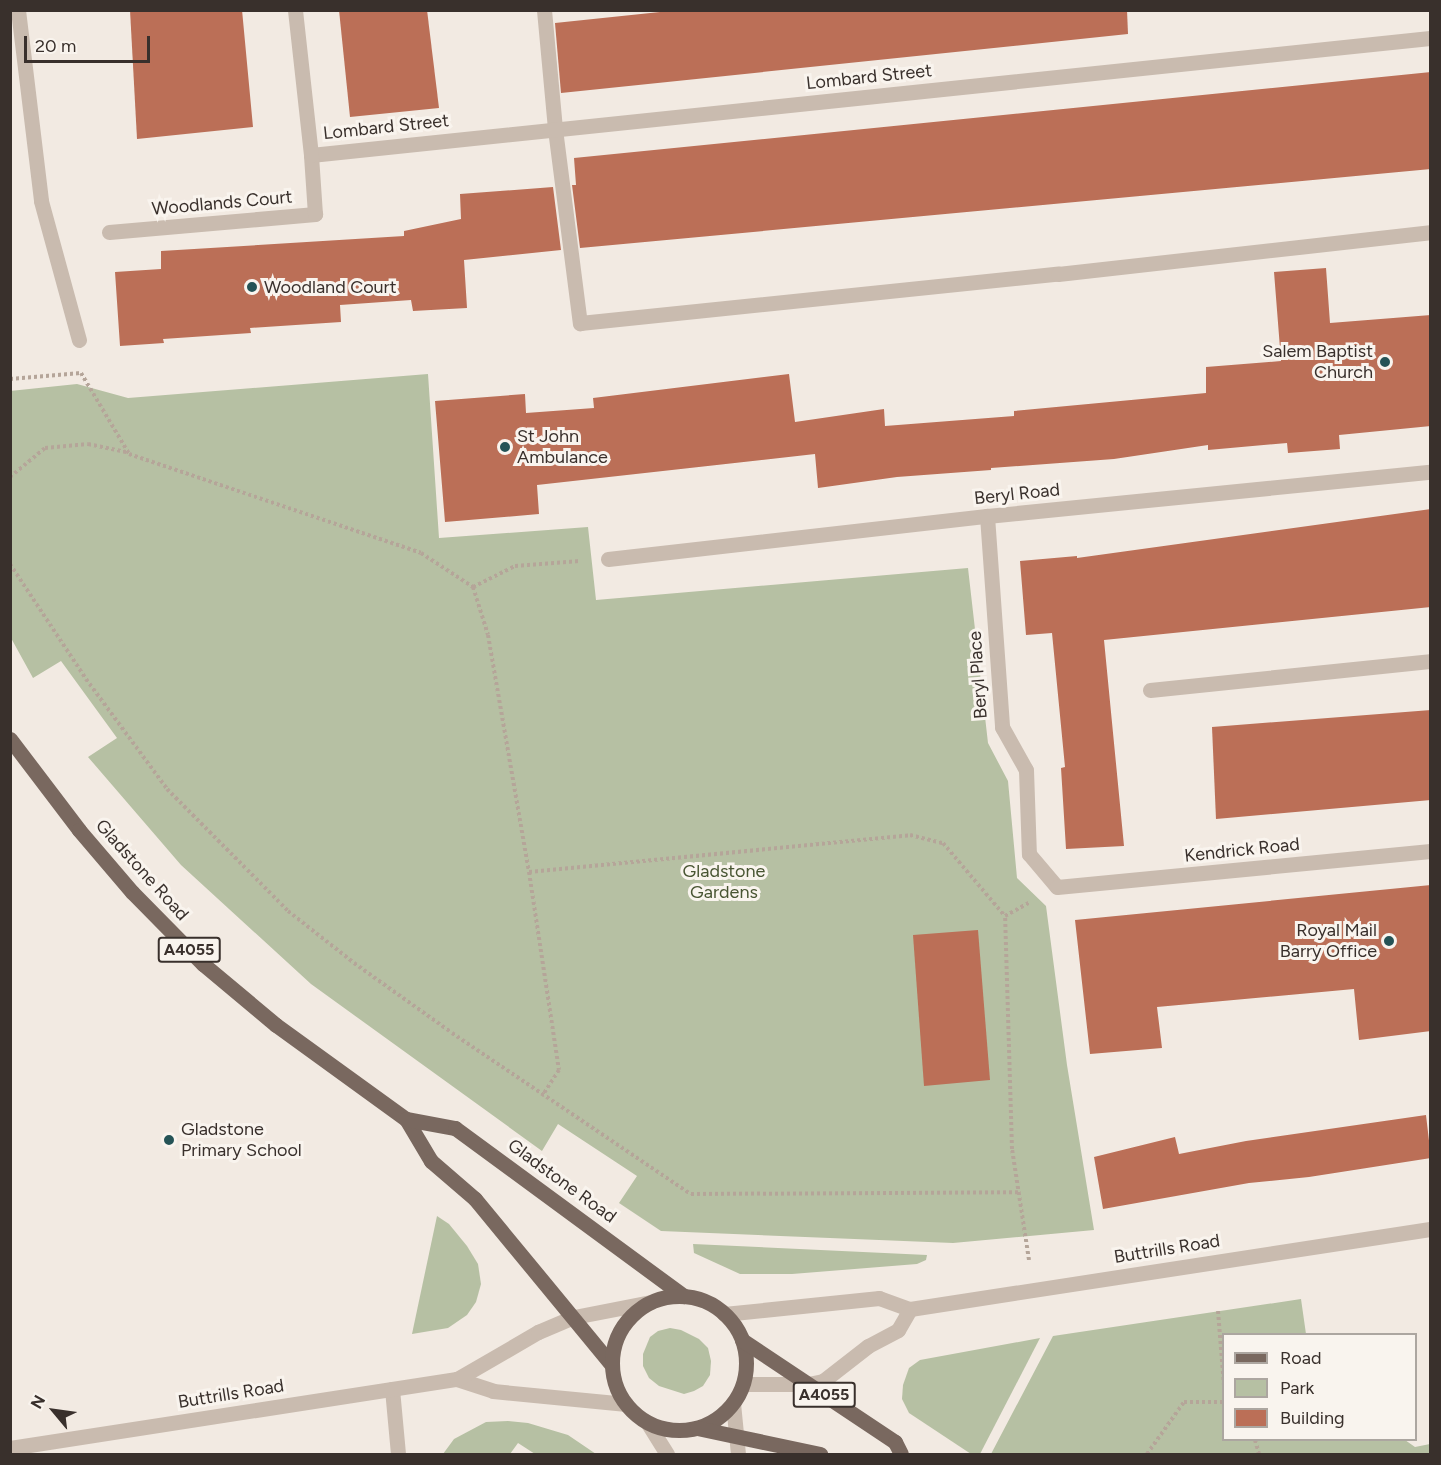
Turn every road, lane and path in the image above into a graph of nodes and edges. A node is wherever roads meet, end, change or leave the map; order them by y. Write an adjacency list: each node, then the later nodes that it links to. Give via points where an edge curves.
1 (18, 10): 9 (street, via 41,201)
2 (295, 10): 6 (street)
3 (544, 10): 5 (street)
4 (1431, 38): 5 (street, Lombard Street)
5 (555, 129): 6 (street, Lombard Street); 8 (street, via 580,323)
6 (311, 155): 7 (street, Woodlands Court, via 315,214)
7 (109, 232)
8 (1431, 232)
9 (79, 340)
10 (10, 379): 11 (path, via 81,373)
11 (128, 452): 13 (path, via 88,444 45,448); 17 (path, via 422,553)
12 (1431, 472): 14 (street, Beryl Road)
13 (10, 477)
14 (987, 516): 15 (street, Beryl Road); 23 (street, Beryl Place, via 1002,727 1026,770 1029,854)
15 (608, 559): 17 (path, via 515,566)
16 (10, 564): 25 (path, via 86,679 167,789 227,852 288,911 354,963)
17 (473, 587): 22 (path, via 488,635)
18 (1431, 661): 19 (street)
19 (1150, 690)
20 (10, 739): 26 (main road, Gladstone Road / A4055, via 132,892 203,964 276,1025)
21 (1431, 851): 23 (street, Kendrick Road)
22 (530, 872): 24 (path, via 910,835 943,843); 25 (path, via 559,1070)
23 (1057, 887): 24 (path)
24 (1005, 916): 27 (path, via 1012,1149)
25 (542, 1096): 27 (path, via 691,1194)
26 (406, 1119): 30 (main road, Gladstone Road / A4055, via 455,1128); 35 (main road, Gladstone Road / A4055, via 431,1161 475,1200)
27 (1019, 1192): 29 (path)
28 (1431, 1229): 29 (street, Buttrills Road)
29 (1033, 1290): 32 (street, Buttrills Road)
30 (684, 1296): 31 (main road); 34 (main road, via 715,1306)
31 (651, 1302): 35 (street, Buttrills Road); 38 (main road, via 632,1314 619,1332)
32 (910, 1308): 34 (street, Buttrills Road, via 879,1298); 41 (street, via 898,1330 868,1346 823,1381)
33 (1218, 1311): 37 (path)
34 (724, 1314): 36 (main road)
35 (574, 1317): 38 (main road, Gladstone Road / A4055); 39 (street, Buttrills Road, via 538,1332)
36 (742, 1340): 40 (main road, via 746,1362); 41 (main road, A4055)
37 (1222, 1361)
38 (612, 1365): 45 (main road, via 612,1376)
39 (457, 1379): 42 (street, Buttrills Road); 45 (street, Buttrills Road, via 493,1391)
40 (743, 1384): 41 (street); 44 (main road)
41 (808, 1384): 54 (main road, A4055, via 895,1442)
42 (392, 1389): 49 (street, Buttrills Road); 50 (street)
43 (1222, 1402): 55 (path, via 1184,1402)
44 (733, 1403): 47 (main road, via 717,1419); 48 (street)
45 (626, 1404): 46 (main road)
46 (647, 1422): 47 (main road, via 675,1431); 51 (street)
47 (697, 1428): 48 (main road)
48 (736, 1436): 52 (street); 53 (main road)
49 (10, 1448)
50 (398, 1455)
51 (667, 1455)
52 (738, 1455)
53 (820, 1455)
54 (901, 1455)
55 (1147, 1455)

